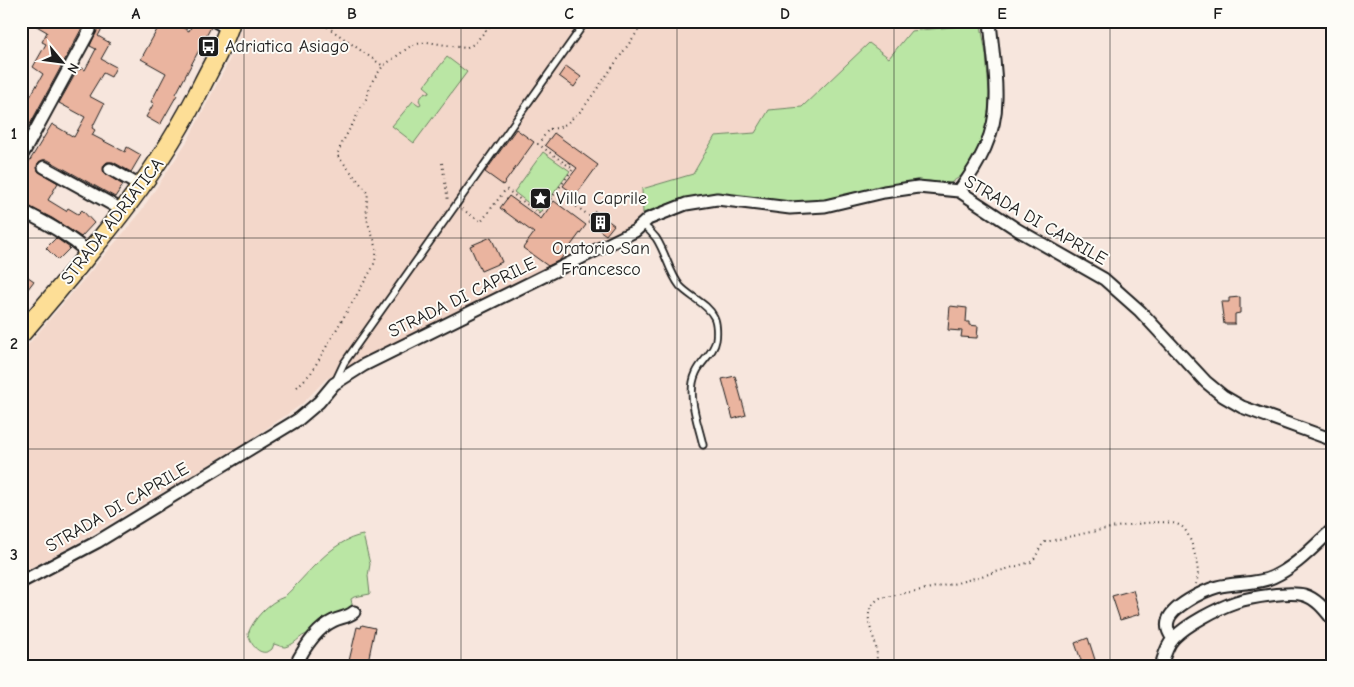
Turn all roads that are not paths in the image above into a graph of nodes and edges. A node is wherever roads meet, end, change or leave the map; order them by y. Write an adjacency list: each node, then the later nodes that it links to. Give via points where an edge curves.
1 (586, 21): 15 (lane, via 344,363)
2 (990, 21): 9 (street, via 996,99 992,129 974,170)
3 (225, 24): 8 (main road, STRADA ADRIATICA, via 211,68 179,131)
4 (90, 30): 5 (street)
5 (21, 157)
6 (44, 167): 11 (street)
7 (110, 169): 8 (street)
8 (142, 188): 11 (main road, STRADA ADRIATICA)
9 (959, 191): 12 (street, STRADA DI CAPRILE, via 918,187 825,206 790,208 717,199 686,204); 16 (street, STRADA DI CAPRILE, via 1018,230 1104,278 1223,396)
10 (21, 210): 13 (street, via 64,232)
11 (124, 211): 13 (main road, STRADA ADRIATICA)
12 (642, 224): 15 (street, STRADA DI CAPRILE, via 635,231 364,365); 17 (lane, via 655,237 679,285 714,317 716,341 696,373 692,390)
13 (90, 254): 14 (main road, STRADA ADRIATICA)
14 (21, 334)
15 (334, 384): 19 (street, STRADA DI CAPRILE, via 299,419 97,542)
16 (1333, 440)
17 (703, 444)
18 (1333, 529): 22 (street, via 1284,572 1271,578 1218,587 1201,593 1176,610 1168,620 1167,630)
19 (21, 582)
20 (354, 612): 23 (street, via 349,617 329,623 305,648)
21 (1333, 620): 22 (street, via 1319,603 1304,595 1284,593 1236,602 1196,621)
22 (1173, 639): 24 (street)
23 (295, 666)
24 (1161, 666)

